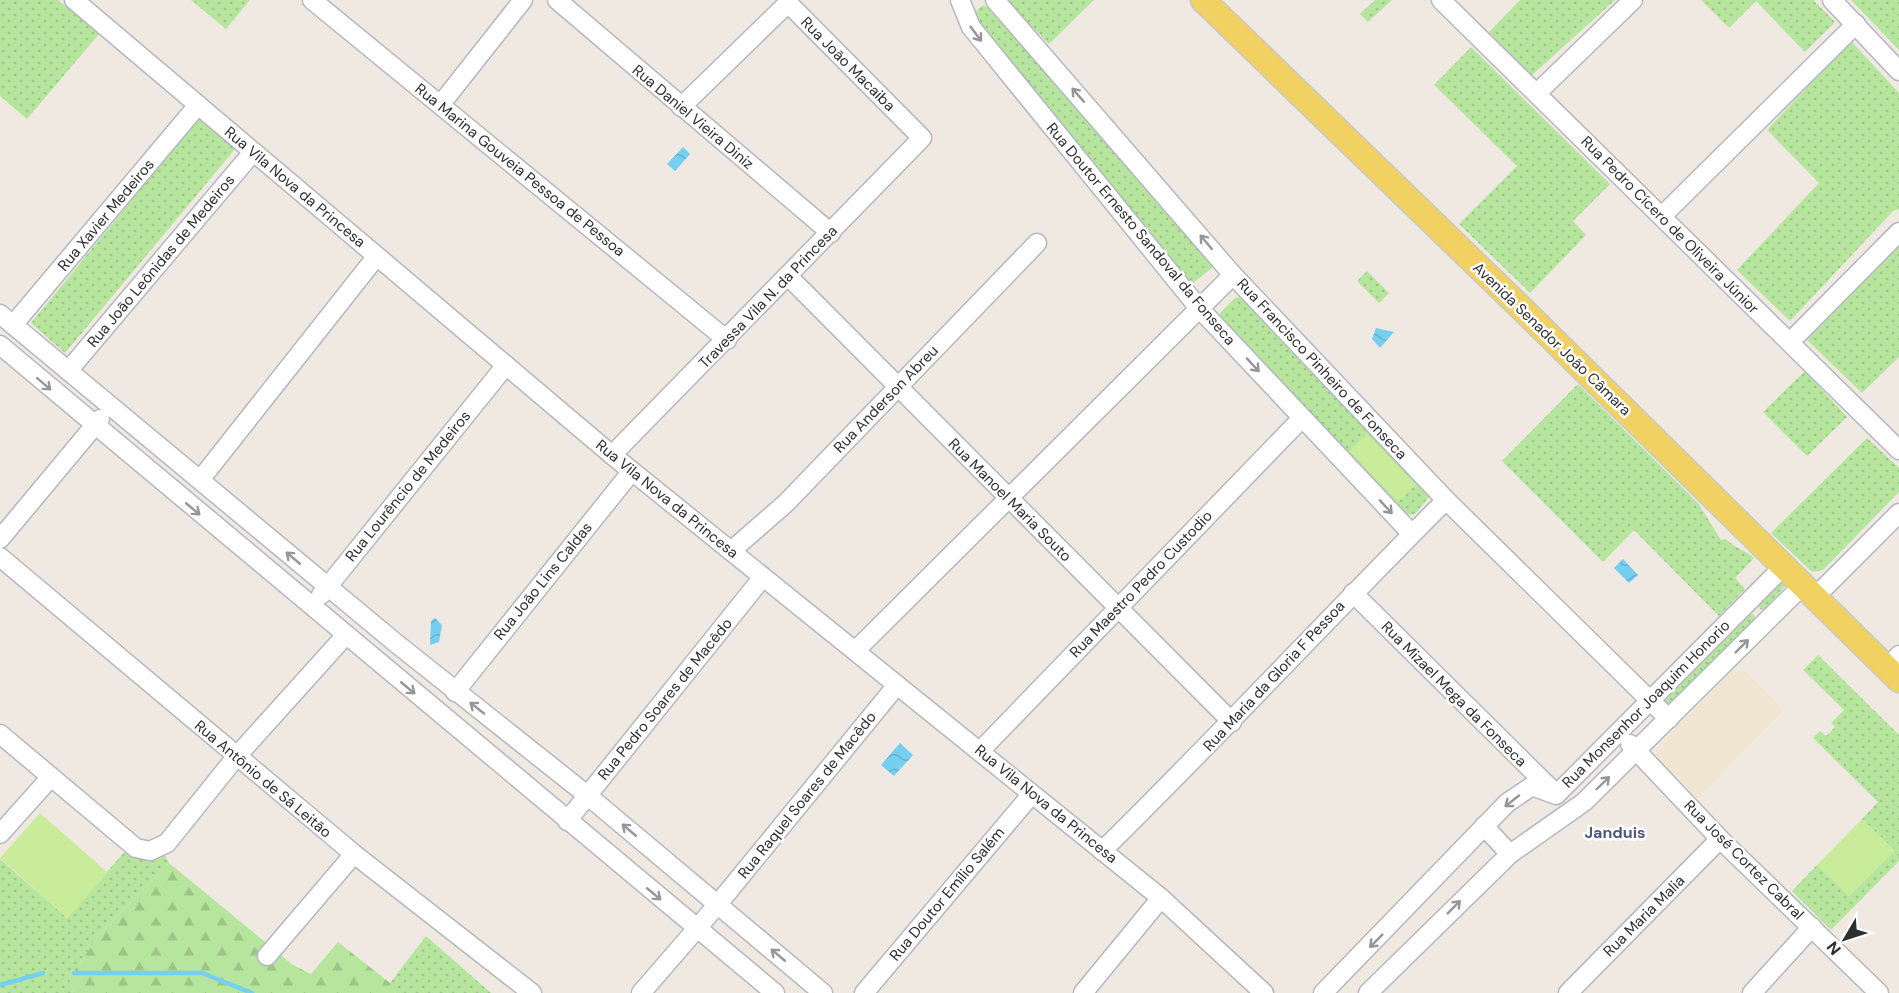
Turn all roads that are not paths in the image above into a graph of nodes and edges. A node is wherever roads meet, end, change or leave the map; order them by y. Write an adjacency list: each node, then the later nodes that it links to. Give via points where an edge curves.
1 (74, 0): 15 (street, Rua Vila Nova da Princesa)
2 (312, 0): 14 (street, Rua Marina Gouveia Pessoa de Pessoa)
3 (524, 0): 14 (street)
4 (557, 0): 16 (street, Rua Daniel Vieira Diniz)
5 (960, 0): 26 (street, Rua Doutor Ernesto Sandoval da Fonseca, one-way to 26, via 970,27)
6 (995, 0): 24 (street, Rua Francisco Pinheiro de Fonseca, one-way to 6)
7 (1203, 0): 48 (main road, Avenida Senador João Câmara)
8 (1441, 0): 13 (street, Rua Pedro Cícero de Oliveira Júnior)
9 (1633, 0): 13 (street)
10 (1832, 0): 11 (street)
11 (1856, 24): 12 (street); 19 (street)
12 (1899, 71)
13 (1537, 93): 19 (street, Rua Pedro Cícero de Oliveira Júnior)
14 (441, 104): 28 (street, Rua Marina Gouveia Pessoa de Pessoa)
15 (198, 105): 18 (street, Rua Vila Nova da Princesa); 27 (street, Rua Xavier Medeiros)
16 (681, 108): 17 (street, Rua João Macaiba, via 788,3); 21 (street, Rua Daniel Vieira Diniz)
17 (922, 138): 21 (street, Travessa Vila N. da Princesa)
18 (253, 152): 23 (street, Rua Vila Nova da Princesa); 32 (street, Rua João Leônidas de Medeiros)
19 (1662, 216): 29 (street, Rua Pedro Cícero de Oliveira Júnior)
20 (1899, 232): 29 (street)
21 (831, 233): 25 (street, Travessa Vila N. da Princesa)
22 (1037, 243): 33 (street, Rua Anderson Abreu)
23 (376, 257): 31 (street, Rua Vila Nova da Princesa); 40 (street)
24 (1233, 274): 26 (street); 42 (street, Rua Francisco Pinheiro de Fonseca)
25 (788, 276): 28 (street, Travessa Vila N. da Princesa); 33 (street, Rua Manoel Maria Souto)
26 (1198, 307): 35 (street, Rua Doutor Ernesto Sandoval da Fonseca, one-way to 35); 41 (street)
27 (7, 319): 32 (street)
28 (727, 340): 38 (street, Travessa Vila N. da Princesa)
29 (1790, 342): 37 (street, Rua Pedro Cícero de Oliveira Júnior)
30 (0, 345): 36 (street, one-way to 36)
31 (506, 365): 38 (street, Rua Vila Nova da Princesa); 50 (street, Rua Lourêncio de Medeiros)
32 (68, 370): 34 (street)
33 (897, 387): 41 (street, Rua Manoel Maria Souto); 46 (street, Rua Anderson Abreu, via 786,503)
34 (111, 406): 36 (street); 40 (street)
35 (1302, 418): 44 (street, Rua Doutor Ernesto Sandoval da Fonseca, one-way to 44); 54 (street, Rua Maestro Pedro Custodio)
36 (94, 427): 45 (street); 55 (street, one-way to 55)
37 (1899, 450)
38 (612, 455): 39 (street, Rua Vila Nova da Princesa)
39 (632, 471): 46 (street, Rua Vila Nova da Princesa); 63 (street, Rua João Lins Caldas)
40 (200, 480): 50 (street, one-way to 40)
41 (1008, 497): 54 (street, Rua Manoel Maria Souto); 59 (street)
42 (1446, 500): 44 (street, Rua Maria da Gloria F Pessoa); 64 (street, Rua Francisco Pinheiro de Fonseca)
43 (1899, 513): 51 (street, Rua Monsenhor Joaquim Honorio)
44 (1412, 534): 52 (street, Rua Maria da Gloria F Pessoa)
45 (0, 539)
46 (731, 551): 49 (street, Rua Vila Nova da Princesa)
47 (0, 557): 71 (street, Rua Antônio de Sá Leitão)
48 (1784, 566): 51 (main road, Avenida Senador João Câmara); 53 (street, Rua Monsenhor Joaquim Honorio)
49 (763, 577): 59 (street, Rua Vila Nova da Princesa); 73 (street, Rua Pedro Soares de Macêdo)
50 (327, 586): 55 (street, Rua Lourêncio de Medeiros); 58 (street)
51 (1809, 591): 56 (street, Rua Monsenhor Joaquim Honorio); 61 (main road, Avenida Senador João Câmara)
52 (1353, 593): 66 (street, Rua Maria da Gloria F Pessoa); 75 (street, Rua Mizael Mega da Fonseca)
53 (1748, 603): 56 (street); 64 (street, Rua Monsenhor Joaquim Honorio)
54 (1116, 608): 66 (street, Rua Manoel Maria Souto); 69 (street, Rua Maestro Pedro Custodio)
55 (313, 609): 57 (street)
56 (1767, 621): 65 (street, Rua Monsenhor Joaquim Honorio, one-way to 56)
57 (345, 636): 60 (street); 71 (street)
58 (397, 644): 60 (street); 63 (street)
59 (855, 651): 62 (street, Rua Vila Nova da Princesa)
60 (380, 664): 76 (street, one-way to 76)
61 (1895, 668)
62 (897, 686): 69 (street, Rua Vila Nova da Princesa); 84 (street, Rua Raquel Soares de Macêdo)
63 (455, 692): 73 (street, one-way to 63)
64 (1652, 701): 65 (street, Rua Francisco Pinheiro de Fonseca); 67 (street, Rua Monsenhor Joaquim Honorio)
65 (1670, 719): 70 (street, Rua Monsenhor Joaquim Honorio)
66 (1232, 722): 80 (street, Rua Maria da Gloria F Pessoa)
67 (1620, 733): 70 (street, Rua José Cortez Cabral); 75 (street, Rua Monsenhor Joaquim Honorio)
68 (0, 734): 72 (street)
69 (981, 750): 74 (street, Rua Vila Nova da Princesa)
70 (1636, 752): 79 (street, Rua José Cortez Cabral); 82 (street, Rua Monsenhor Joaquim Honorio, one-way to 70, via 1584,802)
71 (236, 757): 72 (street, via 167,843 150,851 136,848); 81 (street, Rua Antônio de Sá Leitão)
72 (51, 777): 78 (street)
73 (587, 795): 76 (street, Rua Pedro Soares de Macêdo); 84 (street, one-way to 73)
74 (1031, 795): 80 (street, Rua Vila Nova da Princesa); 92 (street, Rua Doutor Emílio Salém)
75 (1556, 795): 77 (street, Rua Monsenhor Joaquim Honorio, one-way to 77, via 1532,786)
76 (567, 821): 86 (street, one-way to 86)
77 (1484, 826): 82 (street); 95 (street, Rua Monsenhor Joaquim Honorio, one-way to 95)
78 (0, 834)
79 (1720, 839): 85 (street, Rua José Cortez Cabral); 97 (street, Rua Maria Malia)
80 (1102, 851): 83 (street, Rua Vila Nova da Princesa)
81 (354, 854): 87 (street); 88 (street, Rua Antônio de Sá Leitão)
82 (1509, 854): 96 (street, Rua Monsenhor Joaquim Honorio, one-way to 82)
83 (1161, 898): 93 (street); 94 (street, Rua Vila Nova da Princesa)
84 (718, 904): 86 (street, Rua Raquel Soares de Macêdo); 91 (street, one-way to 84)
85 (1812, 927): 98 (street); 99 (street, Rua José Cortez Cabral)
86 (696, 929): 89 (street, Rua Raquel Soares de Macêdo); 90 (street)
87 (267, 956)
88 (532, 993)
89 (641, 993)
90 (776, 993)
91 (823, 993)
92 (864, 993)
93 (1083, 993)
94 (1264, 993)
95 (1323, 993)
96 (1368, 993)
97 (1568, 993)
98 (1752, 993)
99 (1879, 993)

